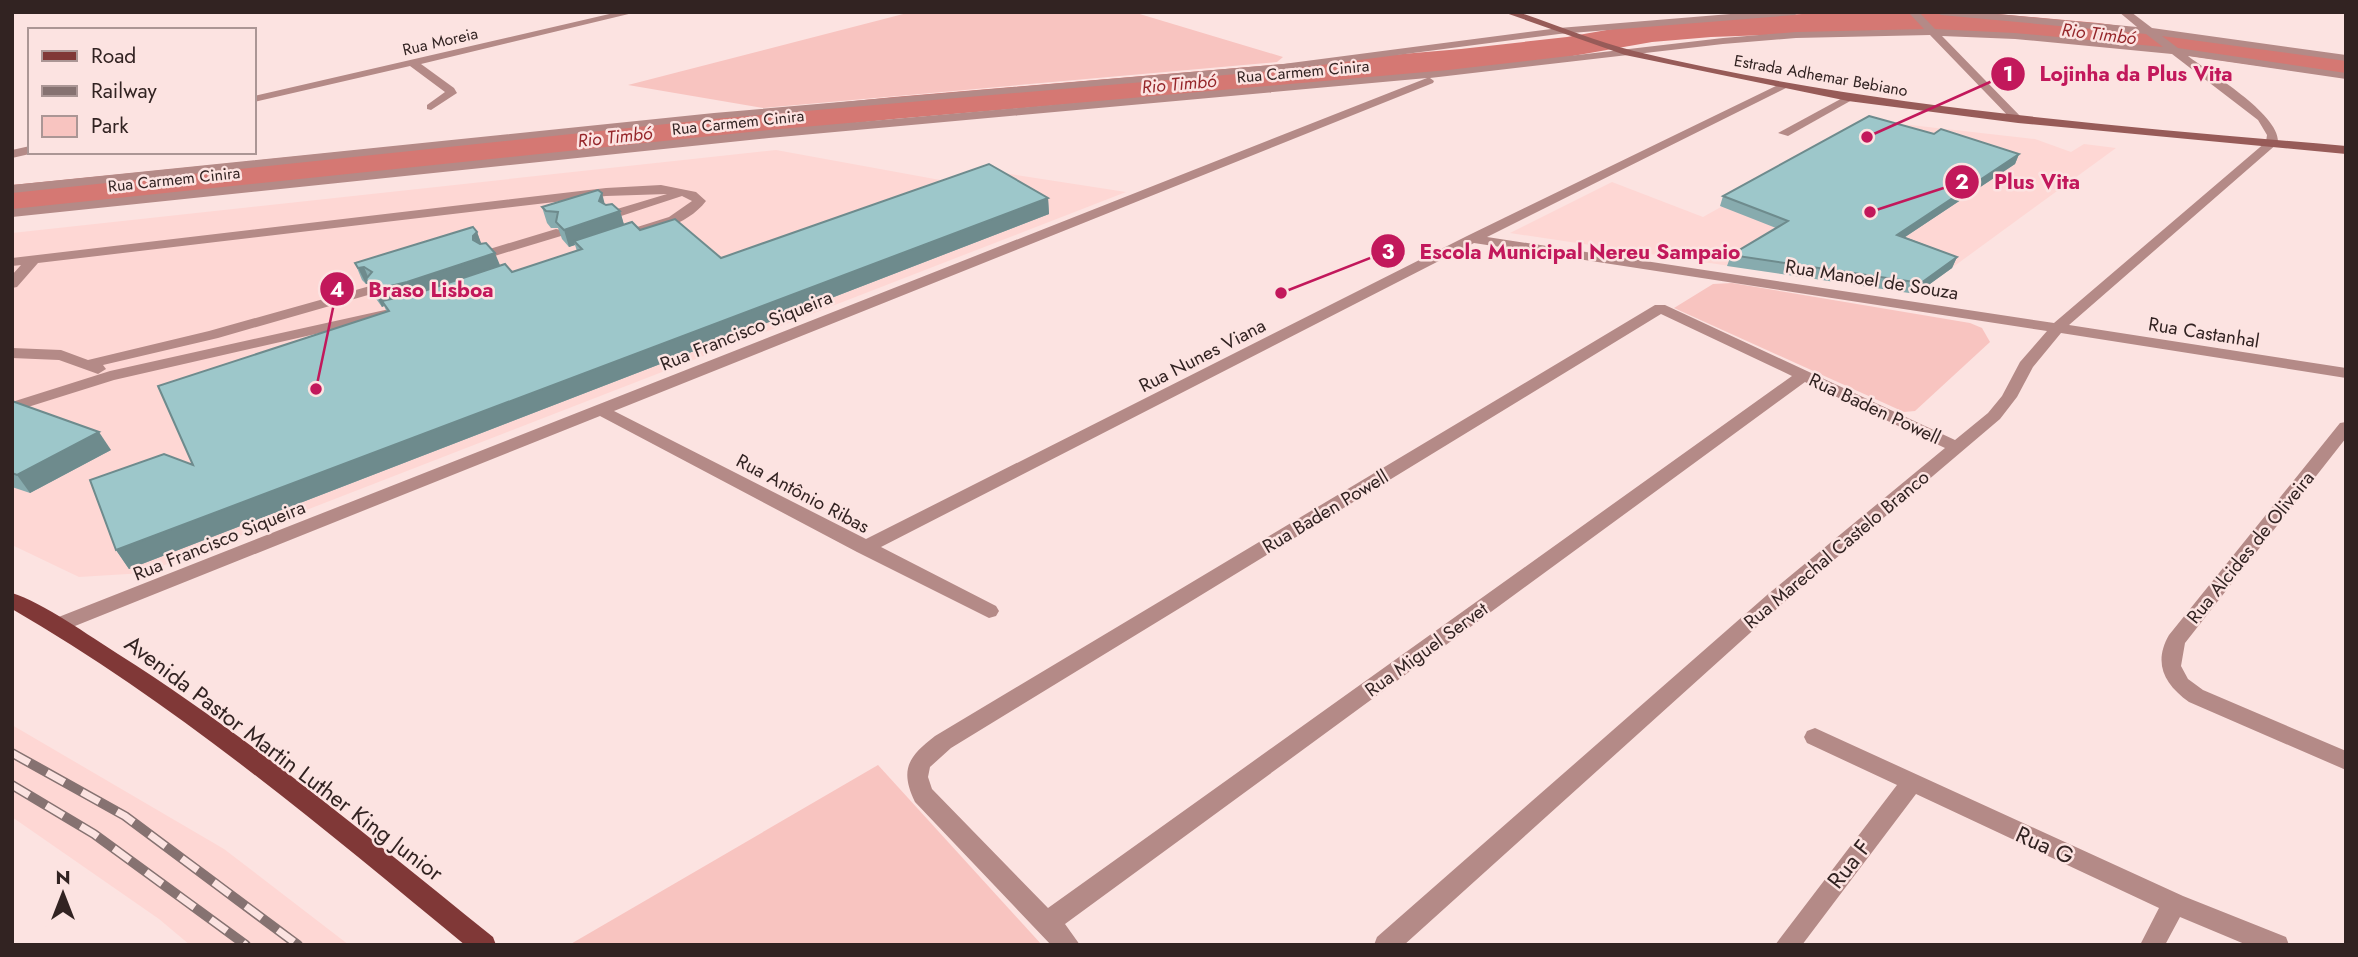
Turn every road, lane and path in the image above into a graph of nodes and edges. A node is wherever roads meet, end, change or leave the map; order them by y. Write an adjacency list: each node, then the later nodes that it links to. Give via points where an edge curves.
1 (632, 12): 15 (street, Rua Moreia)
2 (1508, 12): 10 (main road, Estrada Adhemar Bebiano)
3 (1795, 12): 6 (street, Rua Carmem Cinira)
4 (1941, 12): 11 (street)
5 (2124, 12): 11 (street)
6 (1765, 13): 8 (street, Rua Carmem Cinira)
7 (1914, 13): 9 (street)
8 (1686, 15): 10 (street, Rua Carmem Cinira)
9 (1930, 29): 12 (street, Rua Carmem Cinira); 13 (street, Rua Carmem Cinira, via 1796,35); 22 (street)
10 (1559, 31): 13 (main road, Estrada Adhemar Bebiano); 26 (street, Rua Carmem Cinira, via 1311,64 726,115)
11 (2152, 34): 12 (street); 14 (street)
12 (2174, 50): 17 (street, Rua Carmem Cinira); 24 (street, via 2263,118 2273,135)
13 (1629, 52): 16 (street, Rua Carmem Cinira); 18 (main road, Estrada Adhemar Bebiano)
14 (2346, 57)
15 (412, 63): 20 (street, Rua Moreia); 21 (street, via 450,90)
16 (1448, 73): 28 (street, Rua Carmem Cinira, via 801,131); 46 (street, Rua Francisco Siqueira)
17 (2346, 76)
18 (1784, 86): 19 (main road, Estrada Adhemar Bebiano); 31 (street, Rua Nunes Viana)
19 (1848, 98): 22 (main road, Estrada Adhemar Bebiano); 23 (street)
20 (256, 99)
21 (431, 107)
22 (2018, 120): 24 (main road, Estrada Adhemar Bebiano)
23 (1784, 133)
24 (2272, 143): 25 (main road, Estrada Adhemar Bebiano); 39 (street, Rua Marechal Castelo Branco)
25 (2346, 150)
26 (12, 190)
27 (687, 192): 29 (street); 32 (street, via 700,201 694,208); 34 (street, via 579,195)
28 (12, 213)
29 (612, 215)
30 (556, 233): 33 (street)
31 (1472, 239): 39 (street, Rua Manoel de Souza); 49 (street, Rua Nunes Viana)
32 (600, 244)
33 (488, 254)
34 (33, 260): 35 (street); 36 (street)
35 (12, 262)
36 (12, 284)
37 (370, 290): 41 (street, via 213,335)
38 (406, 309): 44 (street)
39 (2057, 328): 42 (street, Rua Castanhal); 48 (street, Rua Marechal Castelo Branco, via 2026,365 1994,416)
40 (12, 353): 41 (street, via 61,355)
41 (89, 364): 44 (street)
42 (2346, 373)
43 (1804, 375): 48 (street, Rua Baden Powell); 57 (street, Rua Miguel Servet); 57 (street, Rua Baden Powell, via 1660,308 943,742 916,770 923,795)
44 (110, 376): 45 (street)
45 (12, 407)
46 (598, 409): 49 (street, Rua Antônio Ribas); 52 (street, Rua Francisco Siqueira)
47 (2346, 427): 54 (street, Rua Alcides de Oliveira, via 2176,640 2169,656 2171,673 2196,696)
48 (1957, 447): 60 (street, Rua Marechal Castelo Branco, via 1774,600)
49 (864, 548): 51 (street, Rua Antônio Ribas)
50 (12, 600): 52 (main road, Avenida Pastor Martin Luther King Junior)
51 (989, 611)
52 (58, 625): 58 (main road, Avenida Pastor Martin Luther King Junior, via 199,720)
53 (1815, 737): 55 (street, Rua G)
54 (2346, 761)
55 (1911, 784): 56 (street, Rua G); 61 (street, Rua F)
56 (2174, 904): 62 (street); 63 (street, Rua G)
57 (1047, 923): 59 (street, Rua Baden Powell)
58 (484, 945)
59 (1068, 945)
60 (1386, 945)
61 (1787, 945)
62 (2152, 945)
63 (2277, 945)

